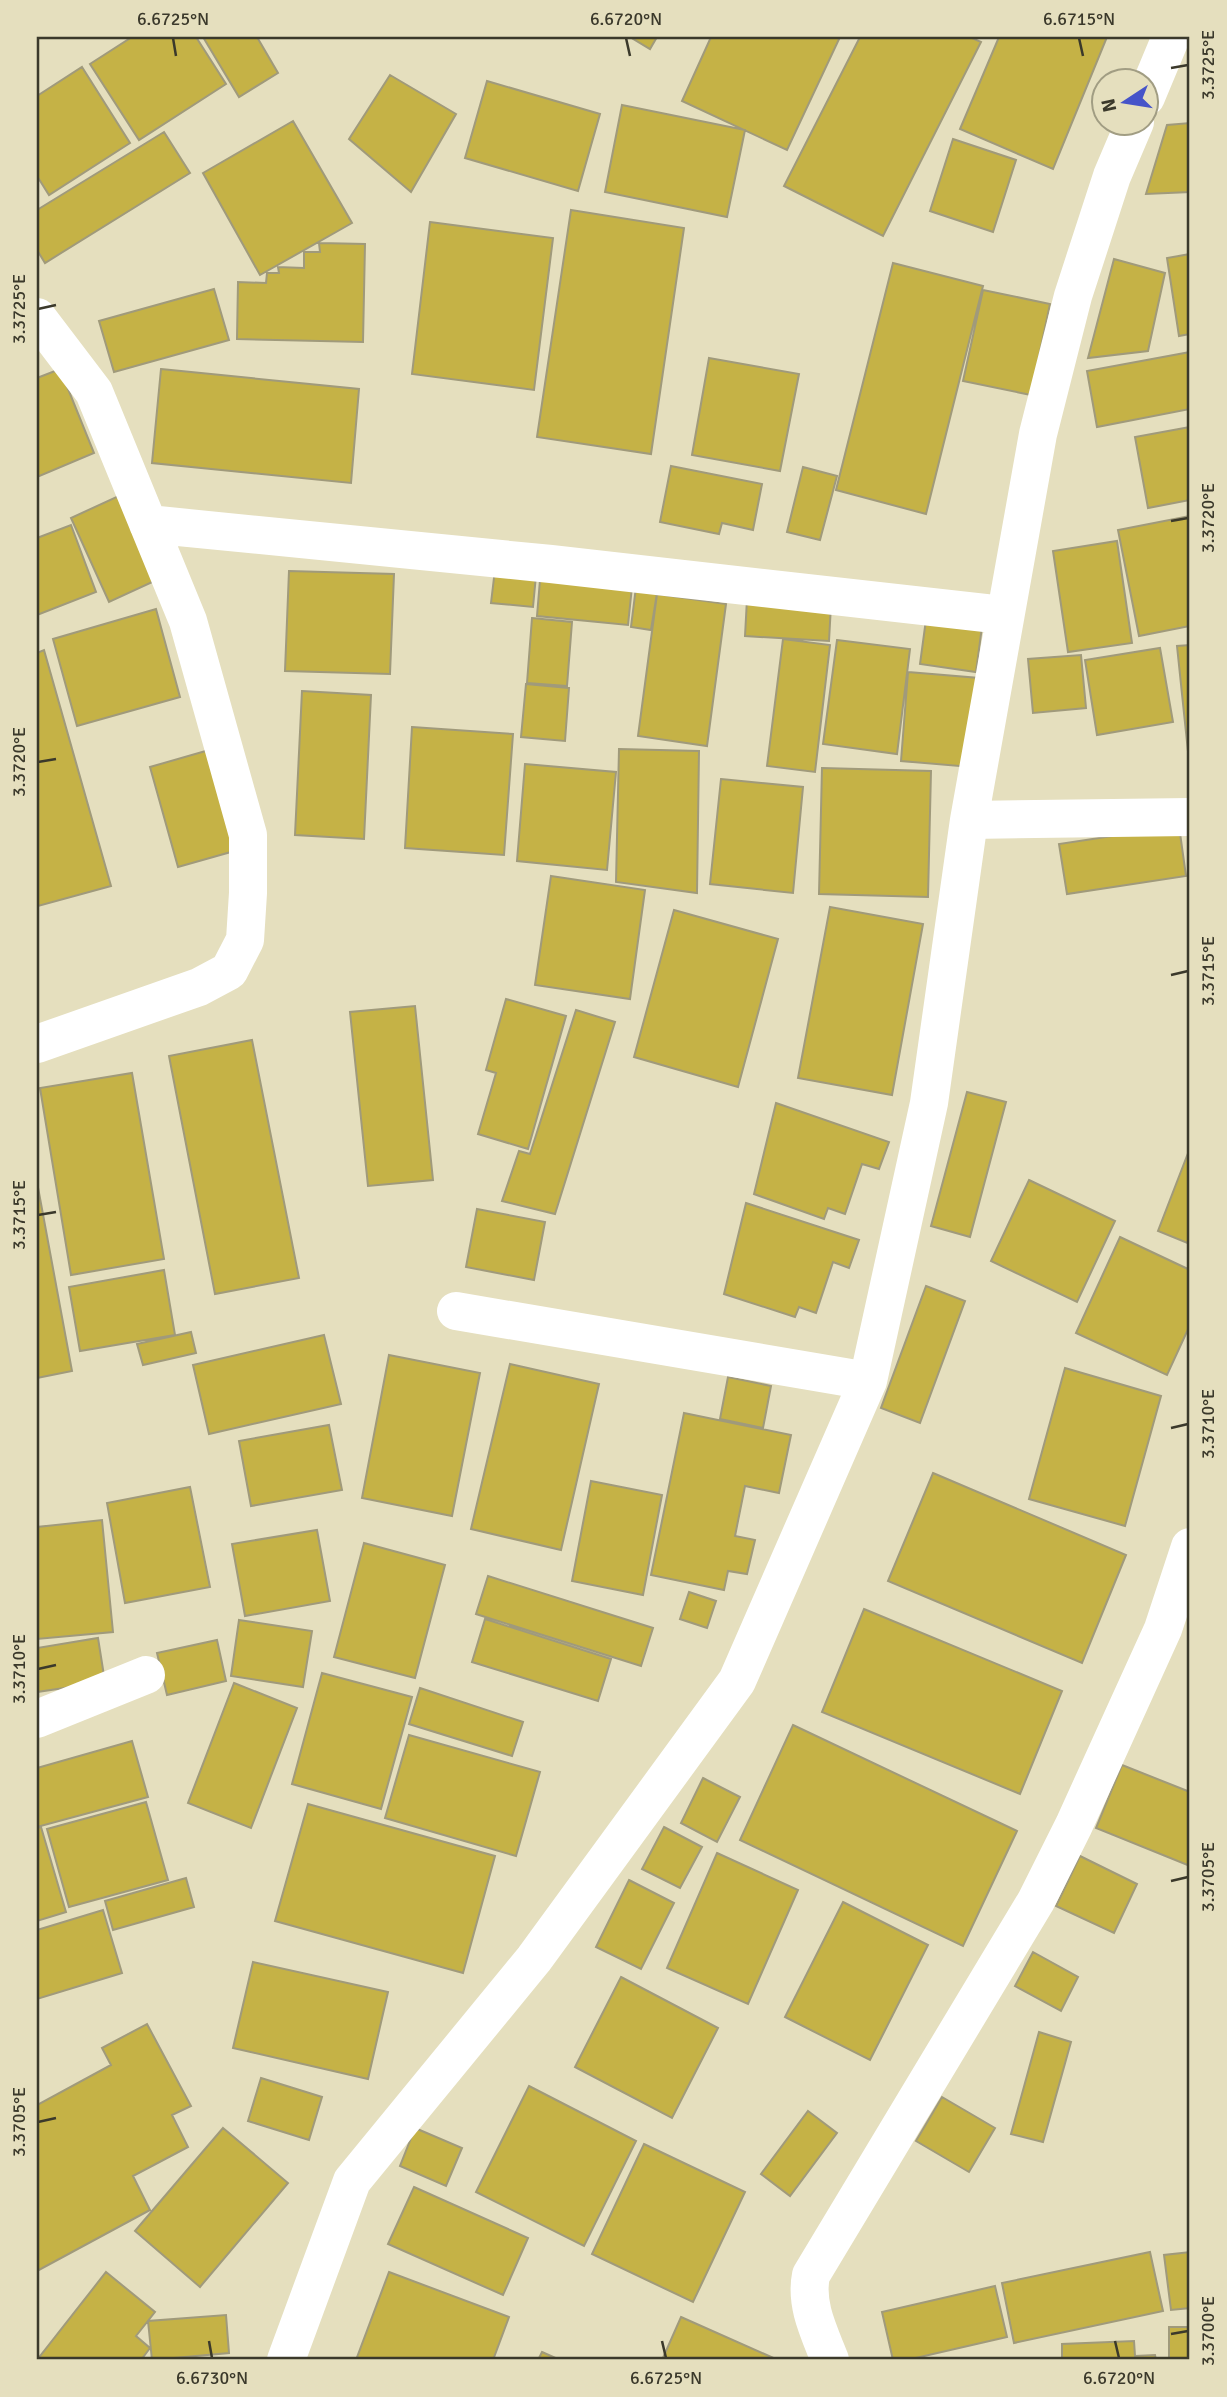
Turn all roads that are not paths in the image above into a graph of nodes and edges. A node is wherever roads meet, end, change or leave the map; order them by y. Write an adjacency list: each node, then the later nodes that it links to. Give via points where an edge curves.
1 (1171, 37): 2 (street)
2 (1159, 66)
3 (1129, 136): 6 (street, via 1073,296 1038,434)
4 (37, 317): 5 (street, via 94,391)
5 (148, 524): 6 (street); 9 (street, via 188,621 248,835 245,940 229,971 199,987)
6 (1003, 615): 8 (street)
7 (1190, 817): 8 (street)
8 (969, 820): 11 (street, via 929,1103)
9 (37, 1044)
10 (456, 1311): 11 (street)
11 (868, 1381): 15 (street, via 737,1681 534,1959 352,2181)
12 (1190, 1547): 16 (street, via 1163,1629 1036,1901 811,2275 808,2293)
13 (146, 1675): 14 (street)
14 (37, 1718)
15 (286, 2360)
16 (830, 2360)

